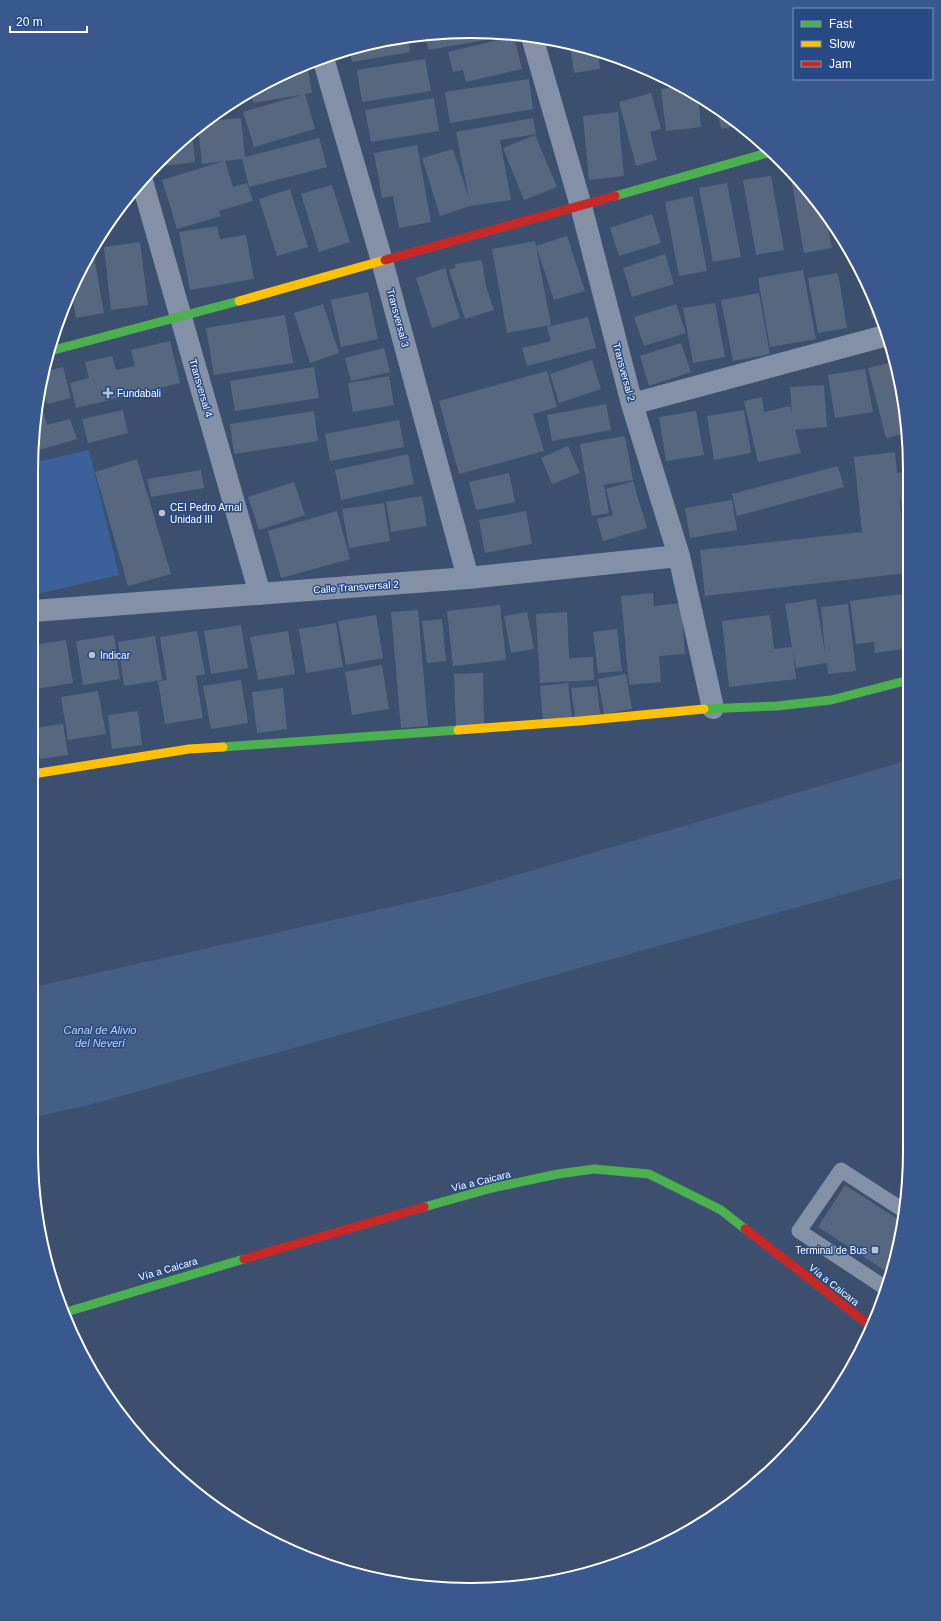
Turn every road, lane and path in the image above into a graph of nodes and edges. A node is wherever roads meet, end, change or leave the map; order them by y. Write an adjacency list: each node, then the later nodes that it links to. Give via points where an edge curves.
1 (534, 43): 5 (street, Transversal 2)
2 (325, 63): 6 (street, Transversal 3)
3 (765, 154): 5 (street)
4 (144, 187): 7 (street, Transversal 4)
5 (581, 206): 6 (street); 10 (street, Transversal 2)
6 (382, 261): 7 (street); 12 (street, Transversal 3)
7 (181, 317): 9 (street); 13 (street, Transversal 4)
8 (882, 337): 10 (street)
9 (56, 350)
10 (632, 404): 11 (street, Transversal 2)
11 (678, 556): 12 (street, Calle Transversal 2); 16 (street, Transversal 2)
12 (468, 578): 13 (street, Calle Transversal 2)
13 (260, 594): 14 (street, Calle Transversal 2)
14 (38, 611)
15 (903, 682): 16 (street, via 831,700 777,706)
16 (713, 708): 17 (street, via 579,721 189,749)
17 (38, 773)
18 (899, 1207): 19 (lane, via 841,1170 800,1231)
19 (881, 1285)
20 (69, 1311): 21 (street, Vía a Caicara, via 492,1188 594,1169 650,1174 721,1210)
21 (867, 1323)

